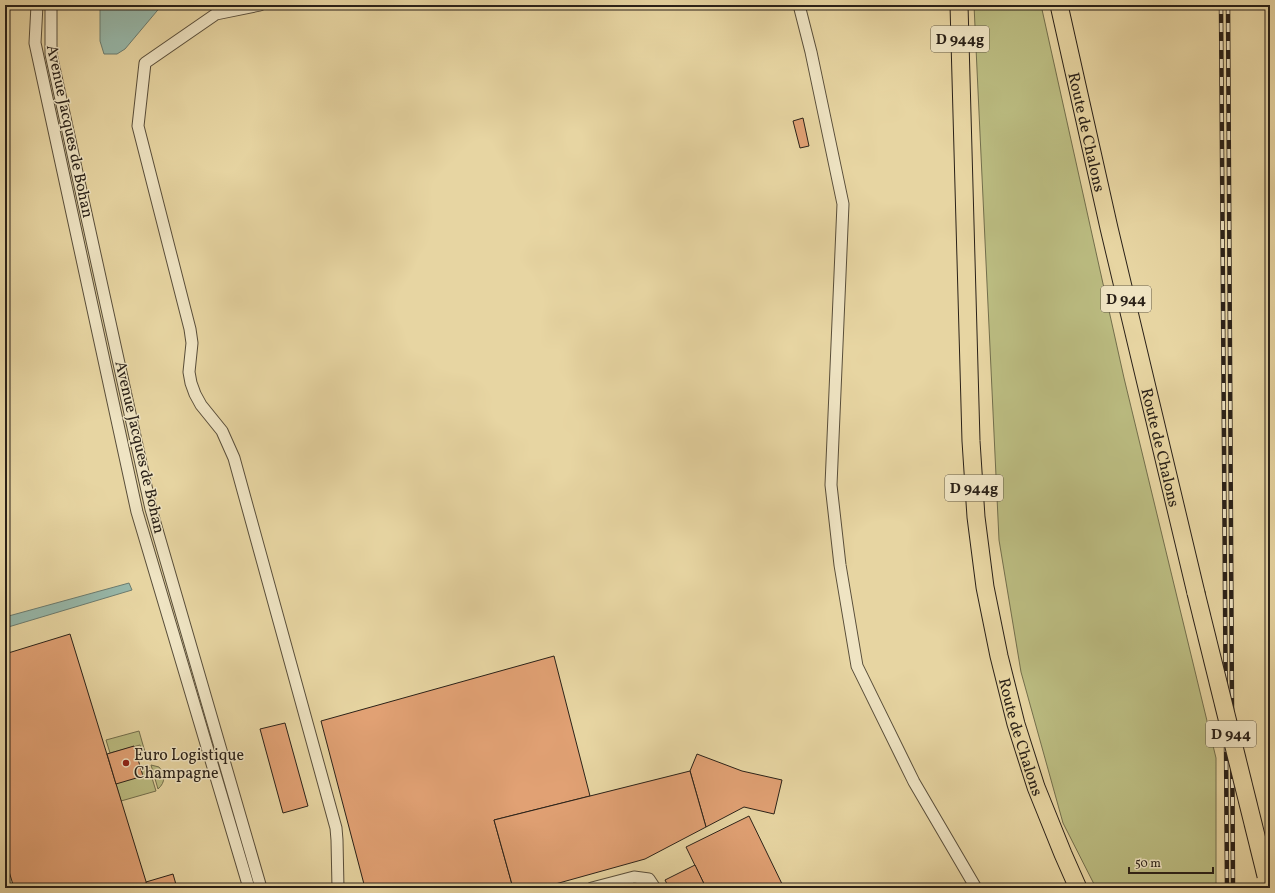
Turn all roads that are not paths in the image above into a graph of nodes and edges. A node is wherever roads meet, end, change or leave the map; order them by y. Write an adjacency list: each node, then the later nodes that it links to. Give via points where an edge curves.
1 (37, 5): 8 (street, Avenue Jacques de Bohan, via 36,42 137,512)
2 (51, 5): 9 (street, Avenue Jacques de Bohan, via 51,54 151,509)
3 (260, 5): 10 (street, via 216,14 145,63 138,126 190,329 191,382 201,405 222,431 234,458 336,828)
4 (799, 5): 13 (street, via 843,204 831,485 840,565 857,666 914,782)
5 (959, 5): 14 (main road, Route de Chalons / D 944g, via 971,441 984,587 1016,724 1036,786)
6 (1059, 5): 7 (main road, Route de Chalons / D 944, bridge, via 1111,236)
7 (1267, 882)
8 (249, 888)
9 (261, 888)
10 (338, 888)
11 (592, 888): 12 (street, via 634,878 650,879)
12 (655, 888)
13 (976, 888)
14 (1078, 888)

